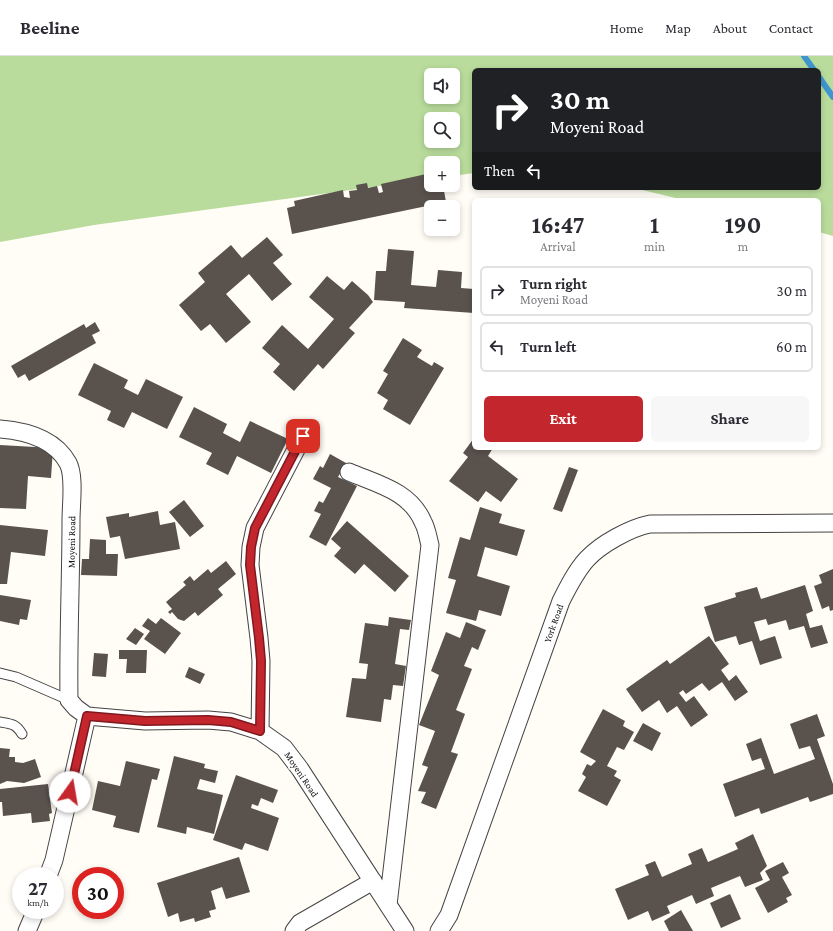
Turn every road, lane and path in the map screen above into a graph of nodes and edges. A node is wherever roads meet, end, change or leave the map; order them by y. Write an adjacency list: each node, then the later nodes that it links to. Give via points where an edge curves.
1 (0, 429): 6 (street, Moyeni Road, via 31,434 48,441 60,451 71,470)
2 (303, 436): 9 (street, via 255,528 251,547 250,565 261,661)
3 (349, 472): 13 (street, via 397,492 412,504 423,521 430,545)
4 (833, 523): 18 (street, York Road, via 650,524 632,529 615,538 587,559 561,601 450,911)
5 (0, 673): 6 (lane, via 16,677)
6 (69, 700): 7 (street)
7 (87, 716): 9 (street, Moyeni Road, via 145,721 208,720 231,722); 11 (street)
8 (0, 722): 10 (lane, via 18,726)
9 (260, 731): 12 (street, Moyeni Road, via 284,748 300,769)
10 (22, 734)
11 (51, 867)
12 (372, 882): 13 (street, Moyeni Road); 16 (street, via 300,923)
13 (388, 905): 17 (street, Moyeni Road)
14 (32, 919): 15 (street)
15 (27, 931)
16 (294, 931)
17 (406, 931)
18 (439, 931)

